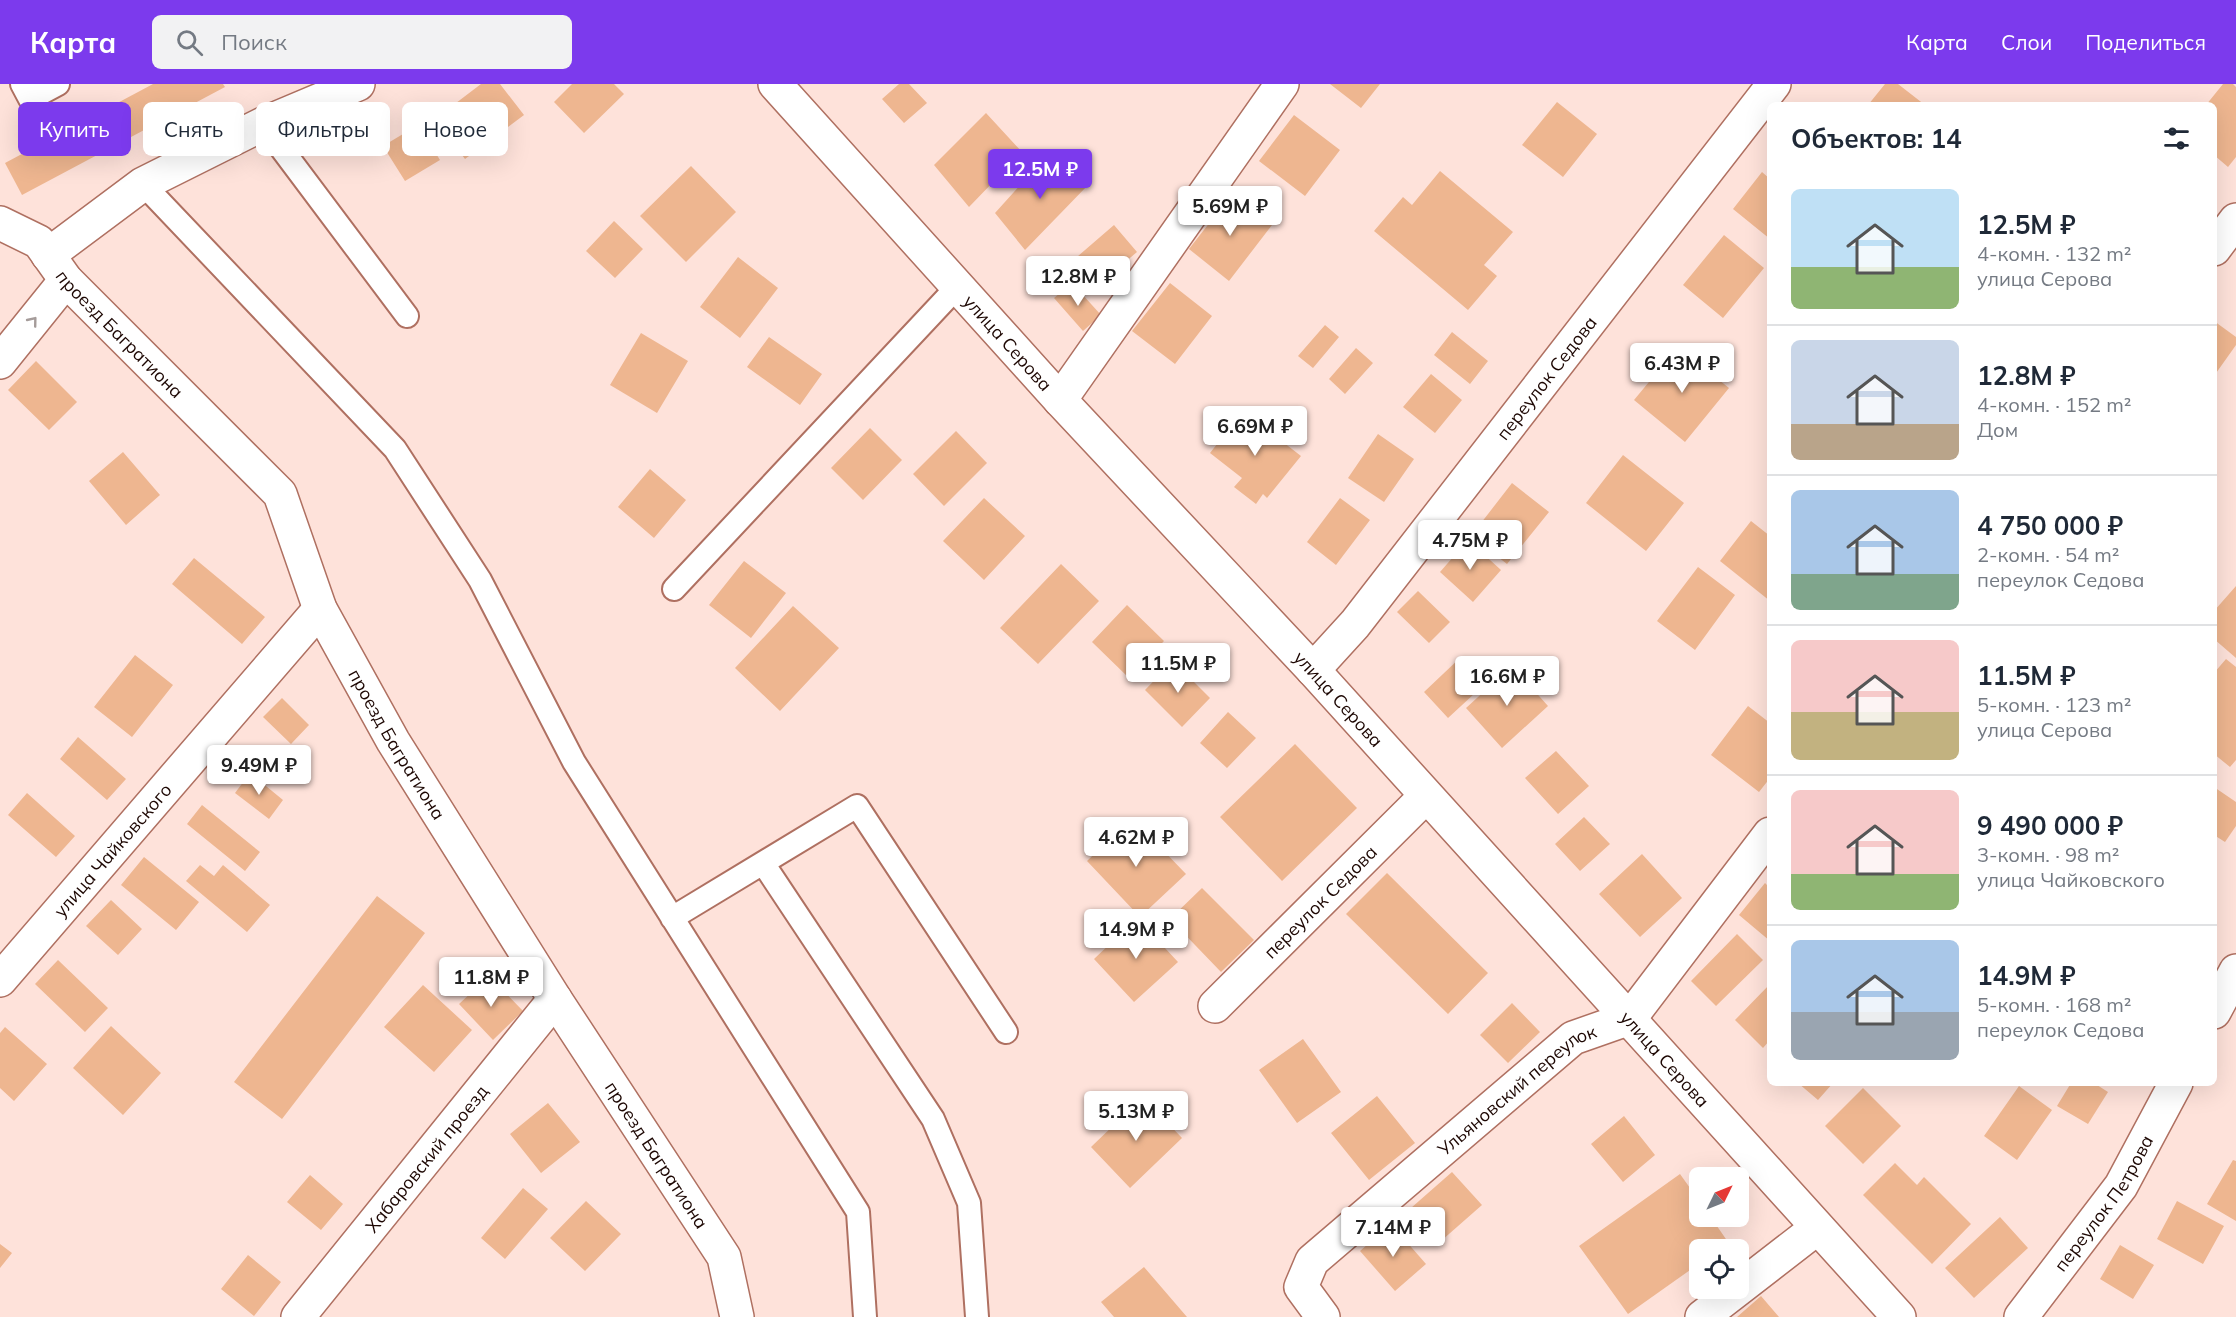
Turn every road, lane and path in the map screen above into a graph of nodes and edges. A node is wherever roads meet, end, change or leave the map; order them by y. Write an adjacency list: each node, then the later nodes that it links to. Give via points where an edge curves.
1 (22, 84): 2 (lane, via 30,99)
2 (58, 84)
3 (775, 84): 15 (street, улица Серова)
4 (1282, 84): 18 (street)
5 (1774, 84): 21 (street, переулок Седова, via 1355,624)
6 (341, 86): 7 (street)
7 (308, 102)
8 (256, 128): 10 (street)
9 (287, 156): 16 (lane)
10 (143, 184): 14 (street); 25 (lane, via 395,449 480,580 574,762)
11 (2236, 220): 13 (street)
12 (0, 223): 14 (street, проезд Багратиона, via 39,242)
13 (2217, 245)
14 (57, 268): 17 (street, one-way to 14); 20 (street, проезд Багратиона, via 280,494)
15 (958, 286): 18 (street, улица Серова); 19 (lane)
16 (407, 316)
17 (0, 362)
18 (1060, 400): 21 (street, улица Серова)
19 (674, 589)
20 (320, 609): 27 (street, улица Чайковского); 28 (street, проезд Багратиона, via 393,741)
21 (1312, 670): 22 (street, улица Серова)
22 (1426, 796): 29 (street, переулок Седова); 31 (street, улица Серова)
23 (1767, 838): 31 (street)
24 (763, 863): 25 (lane); 32 (lane, via 857,806); 38 (lane, via 933,1119 969,1203)
25 (672, 918): 37 (lane, via 858,1212)
26 (2236, 971): 30 (street)
27 (0, 980)
28 (555, 999): 35 (street, Хабаровский проезд); 36 (street, проезд Багратиона, via 724,1257)
29 (1215, 1006)
30 (2217, 1006)
31 (1630, 1018): 34 (street, улица Серова); 39 (street, Ульяновский переулок, via 1573,1038 1312,1261 1301,1287)
32 (1006, 1032)
33 (2174, 1086): 42 (street, переулок Петрова, via 2121,1186)
34 (1817, 1228): 40 (street); 41 (street, улица Серова)
35 (298, 1317)
36 (737, 1317)
37 (865, 1317)
38 (977, 1317)
39 (1323, 1317)
40 (1702, 1317)
41 (1899, 1317)
42 (2021, 1317)

